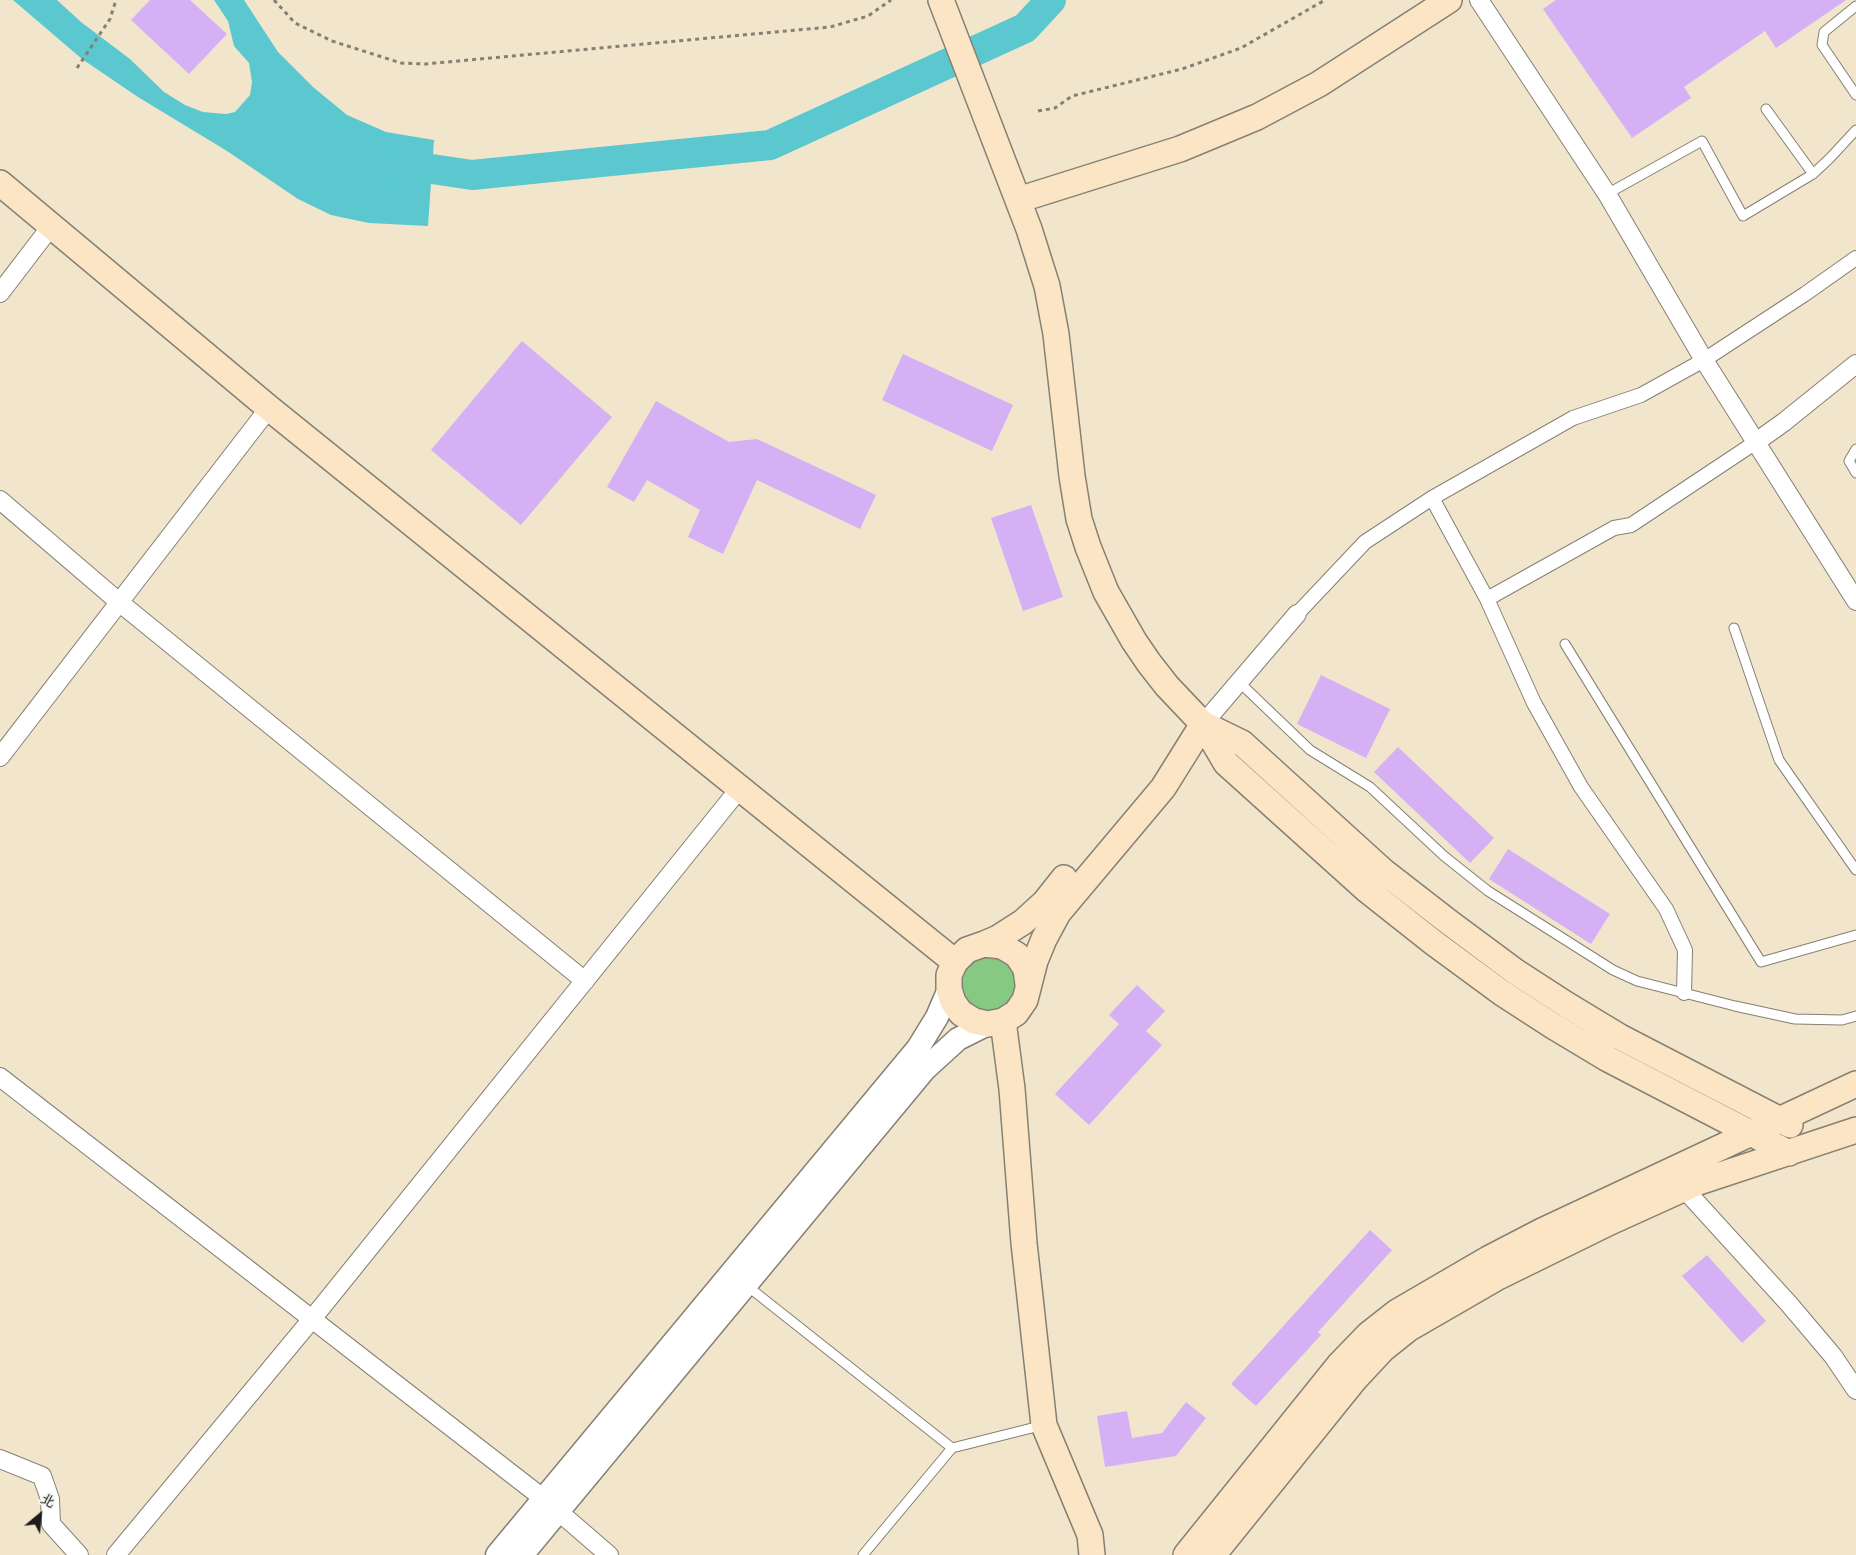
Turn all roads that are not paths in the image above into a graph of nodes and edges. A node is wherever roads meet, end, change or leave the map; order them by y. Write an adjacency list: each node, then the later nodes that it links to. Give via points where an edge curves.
1 (1449, 0): 10 (main road, via 1327,79 1257,117 1180,148)
2 (1479, 0): 11 (street)
3 (1856, 6): 5 (lane, via 1824,32 1822,45)
4 (945, 11): 10 (main road)
5 (1856, 96)
6 (1766, 109): 8 (lane)
7 (1856, 130): 8 (lane)
8 (1812, 174): 11 (lane, via 1744,216 1702,141)
9 (0, 183): 12 (main road)
10 (1014, 189): 30 (main road, via 1053,312 1072,476 1079,519 1088,547 1106,592 1134,641 1167,686)
11 (1607, 194): 15 (street)
12 (52, 225): 14 (street); 17 (main road)
13 (1856, 258): 15 (street)
14 (0, 293)
15 (1704, 360): 18 (street); 21 (street, via 1641,395 1573,418)
16 (1856, 364): 18 (street)
17 (269, 408): 25 (street); 32 (main road)
18 (1756, 442): 23 (street, via 1631,525 1614,528); 24 (street)
19 (1856, 449): 20 (lane, via 1849,461)
20 (1856, 473)
21 (1432, 498): 23 (street); 26 (street, via 1365,542)
22 (0, 500): 25 (street)
23 (1487, 599): 40 (street, via 1534,703 1581,787 1666,909 1685,950)
24 (1856, 601)
25 (120, 602): 31 (street); 37 (street)
26 (1297, 614): 29 (street)
27 (1734, 628): 33 (lane, via 1779,760)
28 (1565, 644): 34 (lane, via 1761,962)
29 (1238, 681): 30 (street); 40 (lane, via 1310,750 1370,787 1444,856 1488,891 1613,970 1637,981)
30 (1203, 724): 35 (main road, via 1150,777 1034,912 1011,930); 38 (main road, via 1163,788 1058,913 1044,939); 45 (main road, via 1242,743 1384,871 1516,972 1620,1037); 47 (main road, via 1226,763 1367,890 1434,943 1502,992 1608,1059)
31 (0, 757)
32 (740, 788): 36 (main road); 37 (street)
33 (1856, 870)
34 (1856, 934)
35 (984, 944): 36 (main road, via 967,950); 38 (main road, via 1002,946 1017,955 1026,969)
36 (954, 962): 39 (main road, via 949,975)
37 (585, 981): 52 (street)
38 (1028, 984): 42 (main road, via 1025,1000 1016,1013)
39 (949, 989): 42 (main road, via 961,1013 974,1021); 57 (street, via 938,1017 918,1048)
40 (1684, 993): 41 (lane, via 1794,1019 1842,1020)
41 (1856, 1016)
42 (996, 1022): 51 (street, via 958,1039 935,1058); 54 (main road, via 1012,1089 1024,1243)
43 (0, 1078): 52 (street)
44 (1856, 1084): 45 (main road)
45 (1780, 1120): 47 (main road); 48 (main road)
46 (1856, 1130): 48 (main road)
47 (1751, 1133): 49 (main road); 50 (main road)
48 (1822, 1142): 49 (main road)
49 (1789, 1153): 50 (main road)
50 (1676, 1180): 53 (street, via 1795,1311 1833,1356); 66 (main road, via 1488,1259 1383,1322 1334,1372); 67 (main road, via 1610,1222 1498,1277 1396,1338 1355,1379)
51 (746, 1285): 55 (lane); 57 (street)
52 (312, 1319): 57 (street); 60 (street)
53 (1856, 1390)
54 (1044, 1425): 55 (lane); 58 (main road)
55 (952, 1448): 64 (lane)
56 (0, 1459): 59 (street, via 42,1476 50,1499 51,1524)
57 (551, 1505): 61 (street); 62 (street); 63 (street)
58 (1091, 1545): 65 (main road)
59 (79, 1555)
60 (116, 1555)
61 (497, 1555)
62 (522, 1555)
63 (609, 1555)
64 (863, 1555)
65 (1108, 1555)
66 (1186, 1555)
67 (1213, 1555)

